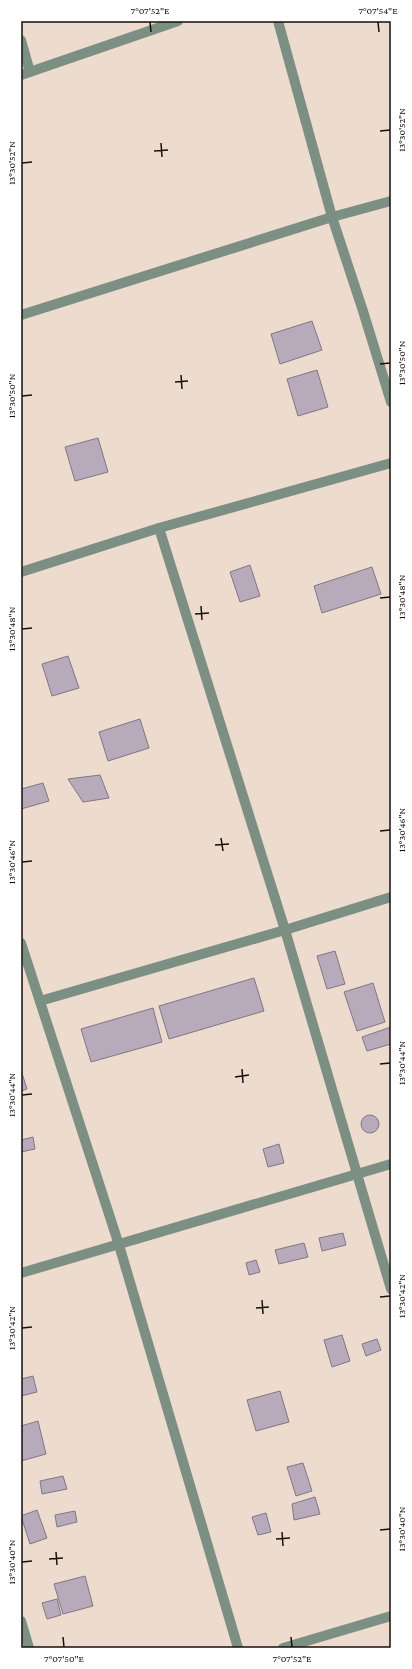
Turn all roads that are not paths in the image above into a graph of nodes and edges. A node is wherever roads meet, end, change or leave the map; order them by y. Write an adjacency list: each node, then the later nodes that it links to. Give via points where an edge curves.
1 (178, 21): 4 (street)
2 (278, 21): 6 (street)
3 (21, 40): 4 (street)
4 (25, 73)
5 (391, 201): 6 (street)
6 (332, 217): 7 (street); 8 (street)
7 (21, 315)
8 (391, 402)
9 (391, 463): 10 (street)
10 (159, 528): 11 (street); 13 (street)
11 (21, 572)
12 (391, 897): 13 (street)
13 (285, 930): 15 (street); 17 (street)
14 (21, 943): 15 (street)
15 (40, 1000): 18 (street)
16 (391, 1164): 17 (street)
17 (357, 1175): 18 (street); 20 (street)
18 (119, 1246): 19 (street); 24 (street)
19 (21, 1273)
20 (391, 1289)
21 (391, 1616): 25 (street)
22 (21, 1621): 23 (street)
23 (29, 1648)
24 (238, 1648)
25 (283, 1648)

